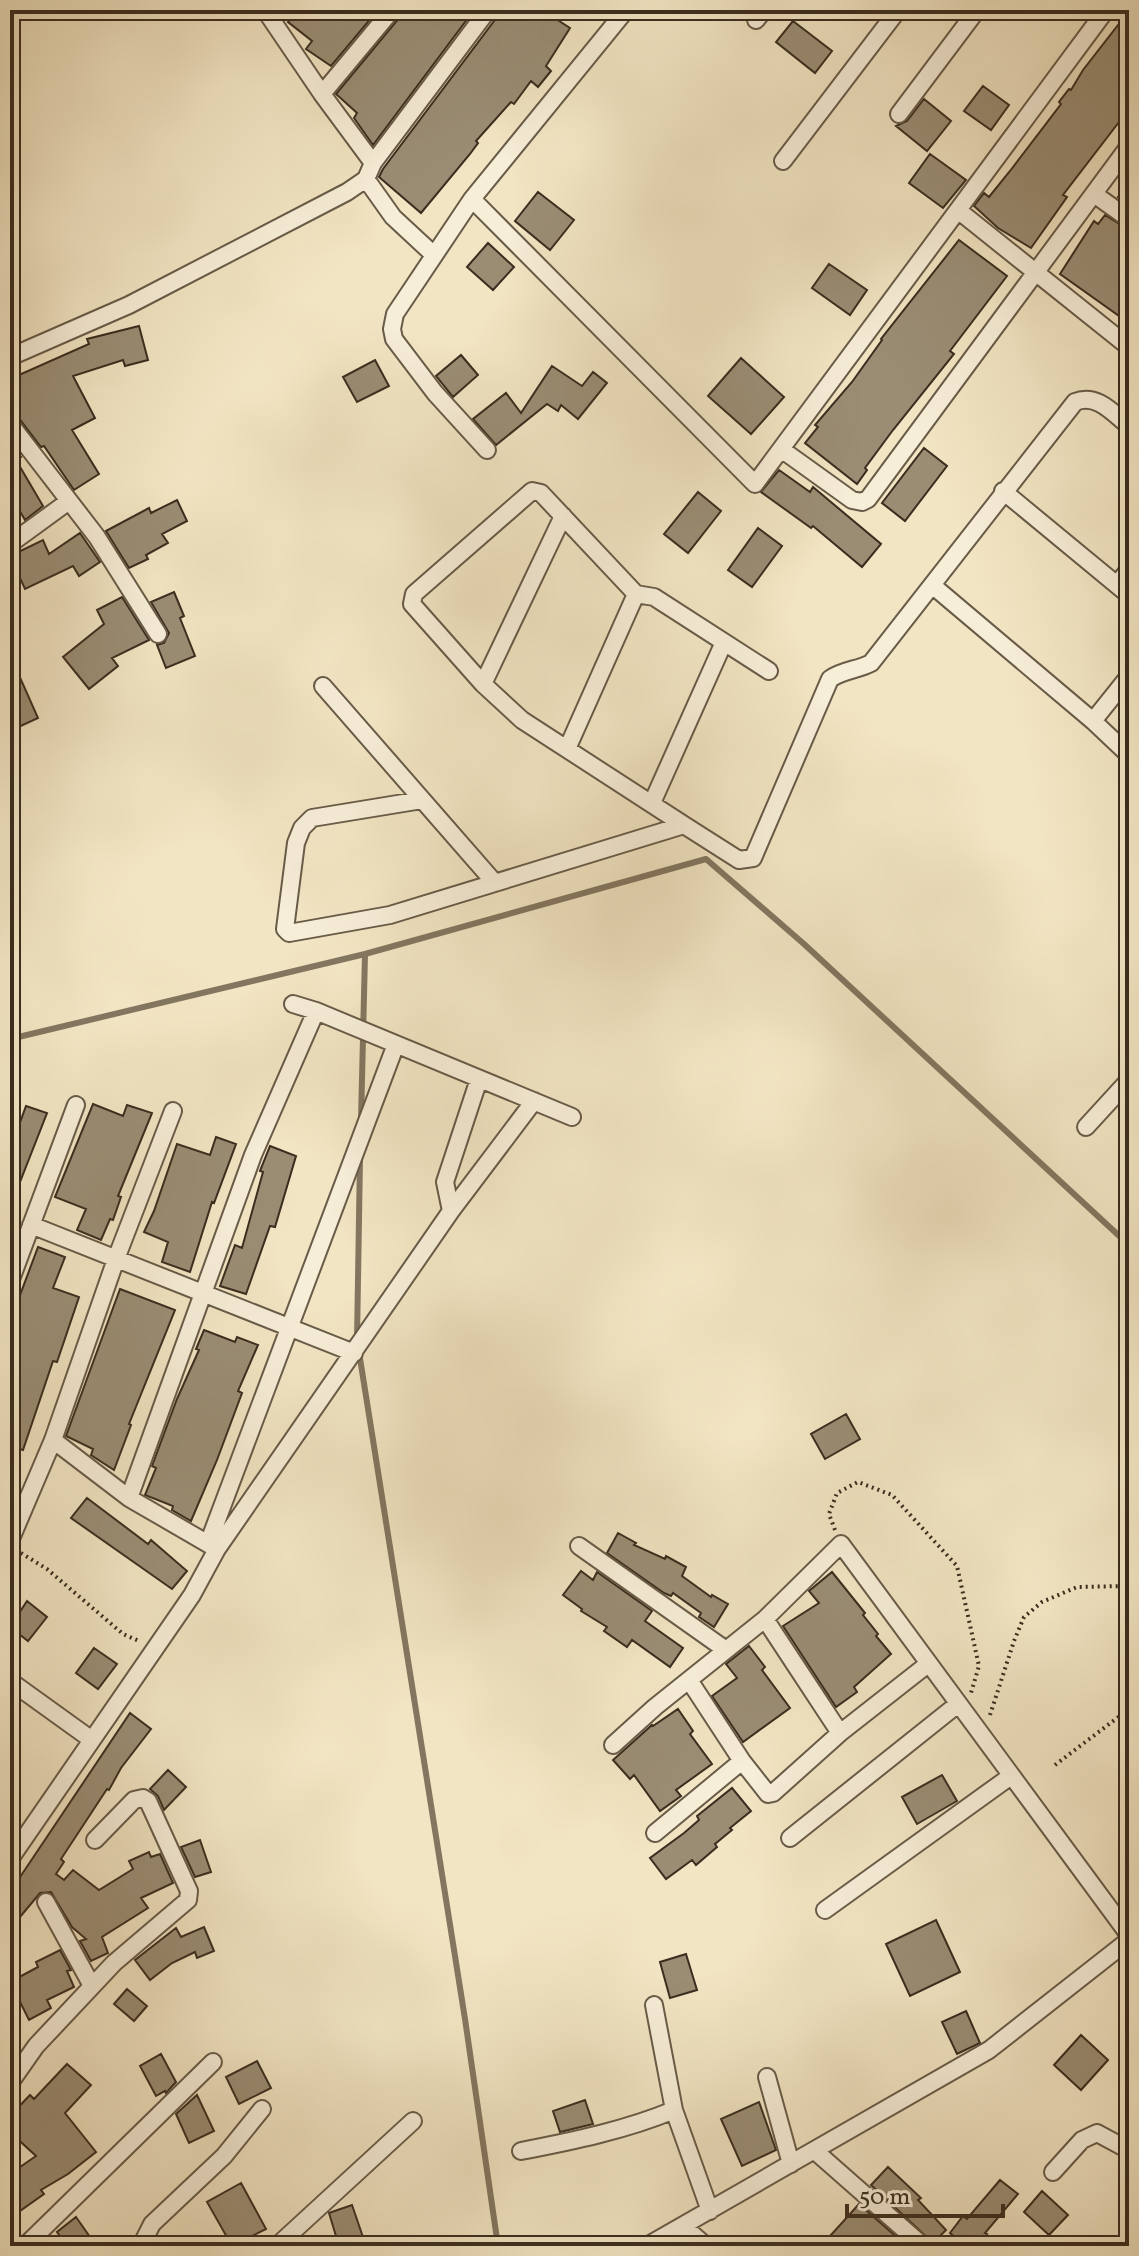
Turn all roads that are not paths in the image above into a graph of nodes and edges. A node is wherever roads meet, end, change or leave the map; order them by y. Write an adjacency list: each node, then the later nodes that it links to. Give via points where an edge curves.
1 (392, 10): 8 (street)
2 (488, 10): 12 (street)
3 (626, 10): 14 (street)
4 (898, 10): 11 (street)
5 (977, 10): 9 (street)
6 (1106, 10): 15 (street)
7 (272, 13): 8 (street)
8 (322, 94): 12 (street)
9 (899, 114)
10 (1129, 146): 13 (street)
11 (783, 161)
12 (370, 171): 17 (street, via 393,217); 20 (street, via 347,192 129,305)
13 (1094, 194): 16 (street); 18 (street)
14 (472, 199): 17 (street); 23 (street, via 755,484)
15 (959, 211): 18 (street); 23 (street)
16 (1129, 219)
17 (434, 255): 24 (street, via 395,314 394,339)
18 (1037, 272): 19 (street); 23 (street, via 868,499 852,500)
19 (1129, 347)
20 (10, 357)
21 (10, 424): 26 (street)
22 (1129, 426): 25 (street, via 1102,404 1075,402)
23 (781, 449)
24 (487, 450)
25 (1003, 491): 30 (street); 31 (street)
26 (69, 501): 28 (street); 33 (street)
27 (563, 516): 32 (street); 37 (street); 37 (street, via 541,493 532,491 414,594 412,604)
28 (10, 544)
29 (1129, 569): 31 (street)
30 (932, 585): 39 (street); 44 (street, via 871,663 830,679 753,858 739,860)
31 (1123, 590)
32 (636, 594): 34 (street, via 654,597); 40 (street)
33 (158, 634)
34 (724, 642): 35 (street); 43 (street)
35 (769, 671)
36 (1129, 676): 39 (street)
37 (483, 684): 40 (street, via 522,720)
38 (323, 686): 42 (street)
39 (1093, 721): 41 (street)
40 (567, 749): 43 (street)
41 (1129, 755)
42 (422, 800): 45 (street); 45 (street, via 312,818 296,843 285,929 289,933 390,915)
43 (652, 803): 44 (street)
44 (684, 825): 45 (street)
45 (495, 883)
46 (293, 1004): 47 (street)
47 (316, 1011): 48 (street); 60 (street, via 253,1155)
48 (396, 1044): 49 (street); 61 (street)
49 (479, 1079): 51 (street); 56 (street, via 445,1182)
50 (1129, 1082): 55 (street)
51 (534, 1101): 54 (street); 56 (street)
52 (76, 1105): 57 (street)
53 (173, 1111): 58 (street)
54 (572, 1117)
55 (1086, 1127)
56 (451, 1211): 62 (street)
57 (31, 1225): 58 (street); 59 (street)
58 (116, 1259): 60 (street); 63 (street)
59 (10, 1282)
60 (205, 1294): 61 (street); 64 (street)
61 (290, 1329): 62 (street); 67 (street)
62 (357, 1349): 67 (street)
63 (53, 1440): 64 (street); 65 (street)
64 (129, 1498): 67 (street)
65 (10, 1544)
66 (579, 1546): 69 (street)
67 (213, 1547): 75 (street, via 192,1595)
68 (765, 1619): 69 (street); 70 (street, via 841,1544); 74 (street)
69 (726, 1650): 71 (street)
70 (928, 1664): 73 (street); 74 (street)
71 (689, 1680): 76 (street); 77 (street)
72 (10, 1681): 75 (street)
73 (962, 1710): 78 (street); 80 (street)
74 (840, 1733): 77 (street, via 773,1793 764,1792)
75 (92, 1740): 82 (street)
76 (613, 1745)
77 (742, 1761): 79 (street)
78 (1011, 1776): 84 (street); 85 (street)
79 (655, 1833)
80 (790, 1838)
81 (95, 1840): 86 (street, via 134,1800 143,1798 152,1806 190,1895)
82 (10, 1859)
83 (46, 1902): 86 (street)
84 (825, 1910)
85 (1129, 1938): 96 (street, via 989,2050)
86 (92, 1986): 90 (street, via 36,2046)
87 (654, 2005): 92 (street)
88 (213, 2062): 101 (street)
89 (767, 2077): 97 (street)
90 (10, 2083)
91 (262, 2109): 102 (street, via 224,2156 152,2224)
92 (674, 2110): 95 (street); 99 (street)
93 (413, 2121): 103 (street)
94 (1129, 2146): 98 (street, via 1097,2133 1082,2140)
95 (521, 2151)
96 (815, 2151): 97 (street); 106 (street)
97 (791, 2164): 99 (street)
98 (1053, 2172)
99 (710, 2211): 100 (street)
100 (683, 2226): 104 (street); 105 (street)
101 (25, 2246)
102 (144, 2246)
103 (277, 2246)
104 (647, 2246)
105 (706, 2246)
106 (923, 2246)

